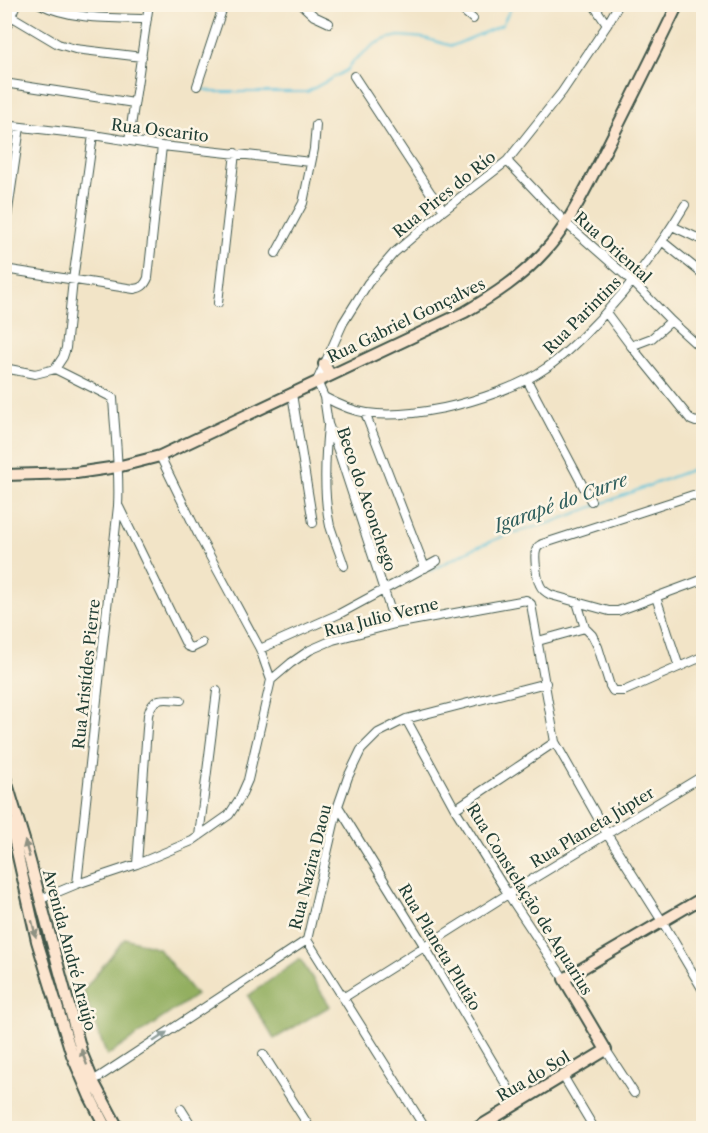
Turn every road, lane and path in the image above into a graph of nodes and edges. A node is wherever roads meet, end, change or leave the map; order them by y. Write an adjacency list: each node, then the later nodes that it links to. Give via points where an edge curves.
1 (16, 4): 10 (street)
2 (40, 4): 11 (street, via 71,15)
3 (149, 4): 11 (street)
4 (224, 4): 19 (street)
5 (301, 4): 13 (street)
6 (455, 4): 12 (street)
7 (592, 4): 14 (street)
8 (619, 4): 14 (street, Rua Pires do Río)
9 (678, 4): 32 (street, Rua Gabriel Gonçalves)
10 (8, 15): 15 (street); 16 (street, via 58,44)
11 (147, 19): 16 (street)
12 (473, 19)
13 (329, 23)
14 (607, 25): 28 (street, Rua Pires do Río, via 562,92)
15 (4, 33)
16 (142, 57): 20 (street)
17 (354, 76): 31 (street)
18 (4, 83): 20 (street)
19 (197, 86)
20 (134, 103): 25 (street)
21 (4, 125): 23 (street, Rua Oscarito)
22 (316, 125): 29 (street)
23 (20, 127): 24 (street, Rua Oscarito); 34 (street)
24 (93, 135): 25 (street, Rua Oscarito); 40 (street)
25 (129, 140): 26 (street, Rua Oscarito)
26 (162, 146): 27 (street, Rua Oscarito); 40 (street, via 145,284 134,289)
27 (235, 153): 29 (street, Rua Oscarito); 42 (street)
28 (507, 161): 31 (street, Rua Pires do Río); 32 (street, Rua Oriental)
29 (311, 162): 37 (street, via 303,203)
30 (685, 205): 33 (street, Rua Parintins)
31 (444, 210): 47 (street, Rua Pires do Río, via 394,253 368,283)
32 (567, 224): 41 (street, Rua Oriental); 50 (street, Rua Gabriel Gonçalves, via 546,251 495,294)
33 (672, 226): 35 (street); 36 (street, Rua Parintins)
34 (4, 238)
35 (704, 241)
36 (663, 242): 39 (street); 41 (street, Rua Parintins)
37 (276, 253)
38 (4, 269): 40 (street)
39 (704, 275)
40 (73, 280): 49 (street, via 66,348)
41 (633, 282): 43 (street, Rua Parintins); 44 (street, Rua Oriental)
42 (218, 303)
43 (607, 314): 45 (street); 51 (street, Rua Parintins, via 548,368)
44 (671, 321): 45 (street, via 652,338); 46 (street, Rua Oriental)
45 (631, 346): 56 (street, via 692,420)
46 (704, 351)
47 (324, 364): 50 (street); 52 (street, Rua Pires do Río)
48 (4, 368): 49 (street, via 35,374)
49 (55, 369): 59 (street, Rua Aristídes Pierre, via 113,398)
50 (330, 375): 52 (street, Rua Gabriel Gonçalves)
51 (527, 380): 55 (street, Rua Parintins, via 433,410); 61 (street)
52 (317, 381): 53 (street, Rua Gabriel Gonçalves); 54 (street, Beco do Aconchego)
53 (292, 394): 58 (street, Rua Gabriel Gonçalves); 64 (street)
54 (324, 398): 55 (street, Rua Parintins); 57 (street, Beco do Aconchego)
55 (365, 413): 67 (street)
56 (704, 420)
57 (328, 424): 66 (street, via 327,509); 69 (street, Beco do Aconchego)
58 (160, 456): 59 (street, Rua Gabriel Gonçalves); 76 (street)
59 (117, 467): 60 (street, Rua Gabriel Gonçalves); 62 (street, Rua Aristídes Pierre)
60 (4, 475)
61 (591, 501)
62 (118, 506): 75 (street, via 186,646); 93 (street, Rua Aristídes Pierre)
63 (704, 512): 71 (street, via 700,499 693,495 542,544 535,560 540,586 551,595)
64 (313, 523)
65 (437, 561): 67 (street)
66 (344, 566)
67 (425, 568): 69 (street)
68 (704, 579): 70 (street)
69 (384, 590): 72 (street, Beco do Aconchego); 76 (street)
70 (656, 597): 71 (street, via 618,611); 78 (street)
71 (577, 602): 73 (street)
72 (395, 624): 74 (street, Rua Julio Verne, via 526,600 531,604); 79 (street, Rua Julio Verne, via 310,650)
73 (585, 628): 74 (street); 78 (street, via 598,646 613,691 624,691)
74 (538, 641): 80 (street)
75 (202, 644)
76 (260, 649): 79 (street)
77 (704, 656): 78 (street)
78 (679, 667)
79 (271, 680): 91 (street, via 248,780 240,798 229,815)
80 (546, 683): 83 (street, Rua Nazira Daou); 84 (street)
81 (217, 691): 91 (street)
82 (181, 700): 92 (street, via 159,699 150,707)
83 (406, 719): 87 (street, Rua Nazira Daou, via 378,733 361,750); 88 (street, Rua Constelação de Aquarius)
84 (555, 742): 88 (street); 90 (street)
85 (4, 774): 96 (street, Avenida André Araújo, one-way to 85)
86 (704, 775): 90 (street, Rua Planeta Júpter)
87 (338, 806): 98 (street, Rua Nazira Daou); 99 (street, Rua Planeta Plutão)
88 (455, 809): 94 (street, Rua Constelação de Aquarius)
89 (4, 812): 111 (street, Avenida André Araújo, one-way to 111, via 72,1055)
90 (607, 834): 94 (street, Rua Planeta Júpter); 97 (street)
91 (199, 836): 92 (street)
92 (137, 864): 93 (street)
93 (76, 884): 96 (street)
94 (508, 894): 99 (street, Rua Planeta Júpter); 100 (street, Rua Constelação de Aquarius)
95 (704, 897): 97 (street)
96 (41, 899): 106 (street, Avenida André Araújo, one-way to 96, via 82,1054)
97 (662, 921): 100 (street); 101 (street)
98 (307, 940): 102 (street); 106 (street, Rua Nazira Daou, one-way to 98)
99 (425, 947): 102 (street, Rua Planeta Júpter); 108 (street, Rua Planeta Plutão)
100 (564, 979): 103 (street, Rua Constelação de Aquarius)
101 (704, 992)
102 (343, 998): 115 (street)
103 (606, 1050): 105 (street, Rua do Sol); 107 (street, Rua Constelação de Aquarius)
104 (263, 1054): 114 (street)
105 (563, 1076): 108 (street, Rua do Sol); 116 (street)
106 (93, 1081): 112 (street, Avenida André Araújo)
107 (634, 1093)
108 (518, 1103): 110 (street, Rua do Sol)
109 (181, 1109): 113 (street)
110 (480, 1127)
111 (106, 1128)
112 (118, 1128)
113 (194, 1128)
114 (310, 1128)
115 (425, 1128)
116 (594, 1128)

